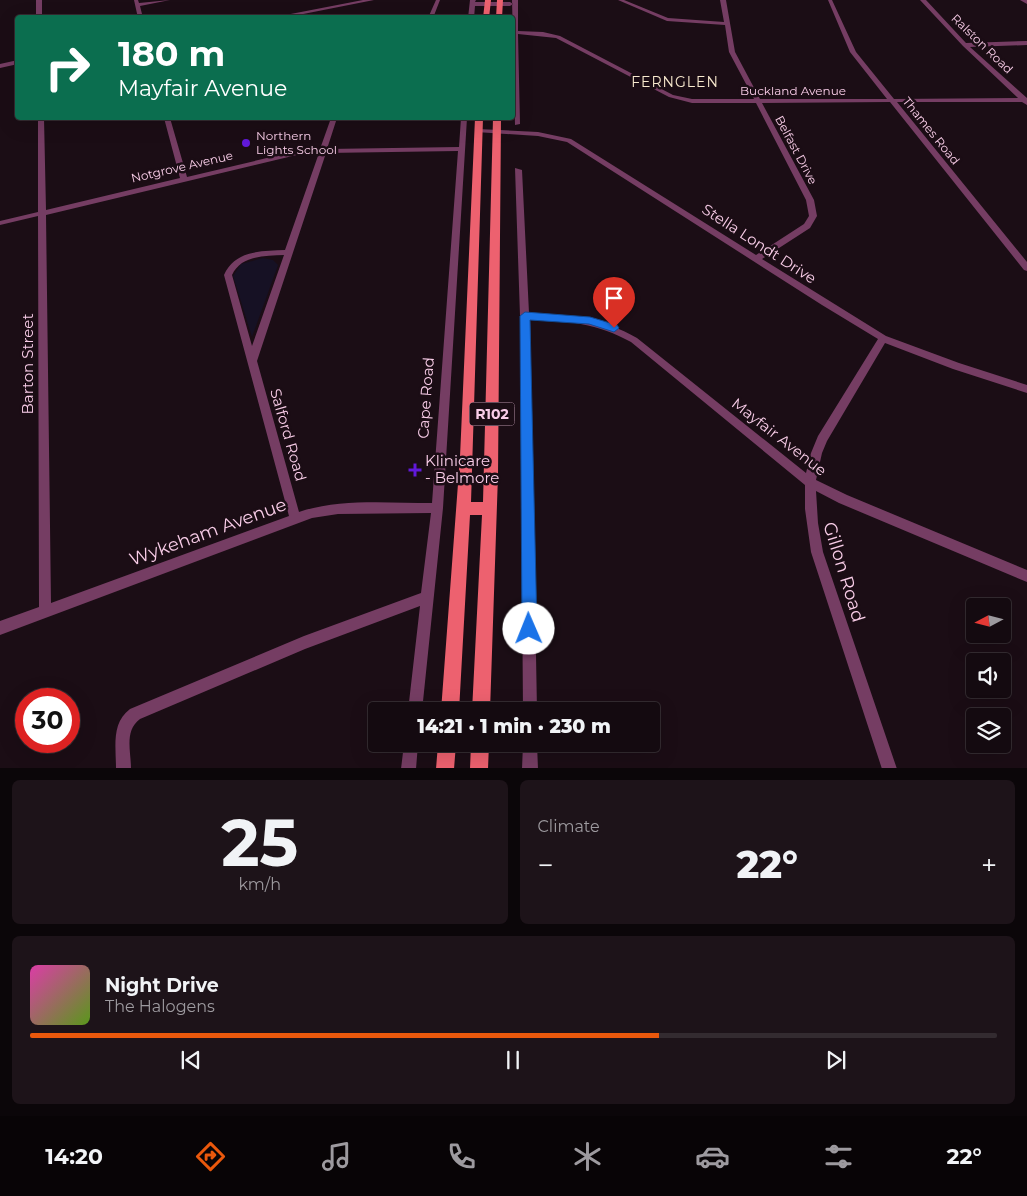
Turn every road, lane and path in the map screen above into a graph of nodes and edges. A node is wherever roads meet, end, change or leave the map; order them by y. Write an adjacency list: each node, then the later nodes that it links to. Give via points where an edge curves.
1 (39, 0): 17 (street)
2 (166, 0): 11 (street)
3 (371, 0): 16 (street)
4 (438, 0): 21 (street)
5 (620, 0): 26 (street, via 667,19)
6 (723, 0): 26 (street, Belfast Drive)
7 (830, 0): 34 (street, Thames Road, via 850,47)
8 (923, 0): 29 (street, Ralston Road)
9 (1023, 0): 15 (street)
10 (487, 1): 12 (street); 13 (street); 23 (main road)
11 (136, 2): 18 (street)
12 (473, 2): 22 (street)
13 (500, 2): 14 (street); 24 (main road)
14 (514, 2): 25 (street)
15 (1027, 2)
16 (306, 12): 19 (street); 20 (street)
17 (39, 15)
18 (139, 15)
19 (289, 15)
20 (308, 15)
21 (431, 15)
22 (471, 15)
23 (486, 15)
24 (499, 15)
25 (514, 15)
26 (727, 24): 33 (street, Belfast Drive, via 732,52)
27 (515, 32): 33 (street, Buckland Avenue, via 558,37 677,98 700,102); 41 (street)
28 (1027, 43): 29 (street)
29 (965, 45): 32 (street, Ralston Road)
30 (15, 63): 31 (street)
31 (0, 66)
32 (1026, 101): 34 (street, Buckland Avenue)
33 (758, 102): 34 (street, Buckland Avenue); 51 (street, Belfast Drive, via 813,211 807,226)
34 (893, 102): 52 (street, Thames Road)
35 (41, 120): 48 (street, Barton Street)
36 (168, 120): 47 (street)
37 (333, 120): 44 (street)
38 (464, 120): 45 (street, Cape Road)
39 (479, 120): 42 (main road, R102)
40 (497, 120): 43 (main road, R102)
41 (517, 124)
42 (478, 131): 43 (street, Stella Londt Drive); 60 (main road, R102)
43 (497, 132): 51 (street, Stella Londt Drive, via 548,135 575,143); 59 (main road, R102)
44 (324, 149): 45 (street, Notgrove Avenue); 47 (street, Notgrove Avenue); 50 (street)
45 (462, 149): 58 (street, Cape Road)
46 (518, 170): 53 (street)
47 (184, 178): 48 (street, Notgrove Avenue)
48 (42, 213): 49 (street, Notgrove Avenue); 64 (street, Barton Street)
49 (0, 223)
50 (288, 252): 55 (street); 55 (street, Salford Road, via 243,259 229,270 228,280)
51 (757, 259): 54 (street, Stella Londt Drive)
52 (1027, 268)
53 (525, 316): 57 (street, Mayfair Avenue, via 590,320 624,334); 69 (street)
54 (884, 338): 56 (street, Stella Londt Drive); 57 (street, Gillon Road, via 822,439 815,453)
55 (252, 361): 61 (street, Salford Road)
56 (1027, 389)
57 (809, 482): 62 (street, Mayfair Avenue); 79 (street, Gillon Road, via 810,520 817,552)
58 (436, 508): 61 (street, Wykeham Avenue, via 338,509); 63 (street, Cape Road)
59 (490, 508): 60 (main road); 68 (main road, R102)
60 (464, 509): 67 (main road, R102)
61 (295, 518): 64 (street, Wykeham Avenue)
62 (1027, 576)
63 (428, 597): 66 (street, Cape Road); 74 (street, via 304,643 135,714 127,720 123,730)
64 (45, 611): 65 (street, Wykeham Avenue)
65 (0, 628)
66 (416, 702)
67 (451, 702)
68 (481, 702)
69 (530, 702)
70 (410, 752): 75 (street)
71 (446, 752): 76 (main road)
72 (480, 752): 77 (main road)
73 (530, 752): 78 (street)
74 (124, 768)
75 (408, 768)
76 (445, 768)
77 (479, 768)
78 (530, 768)
79 (890, 768)

